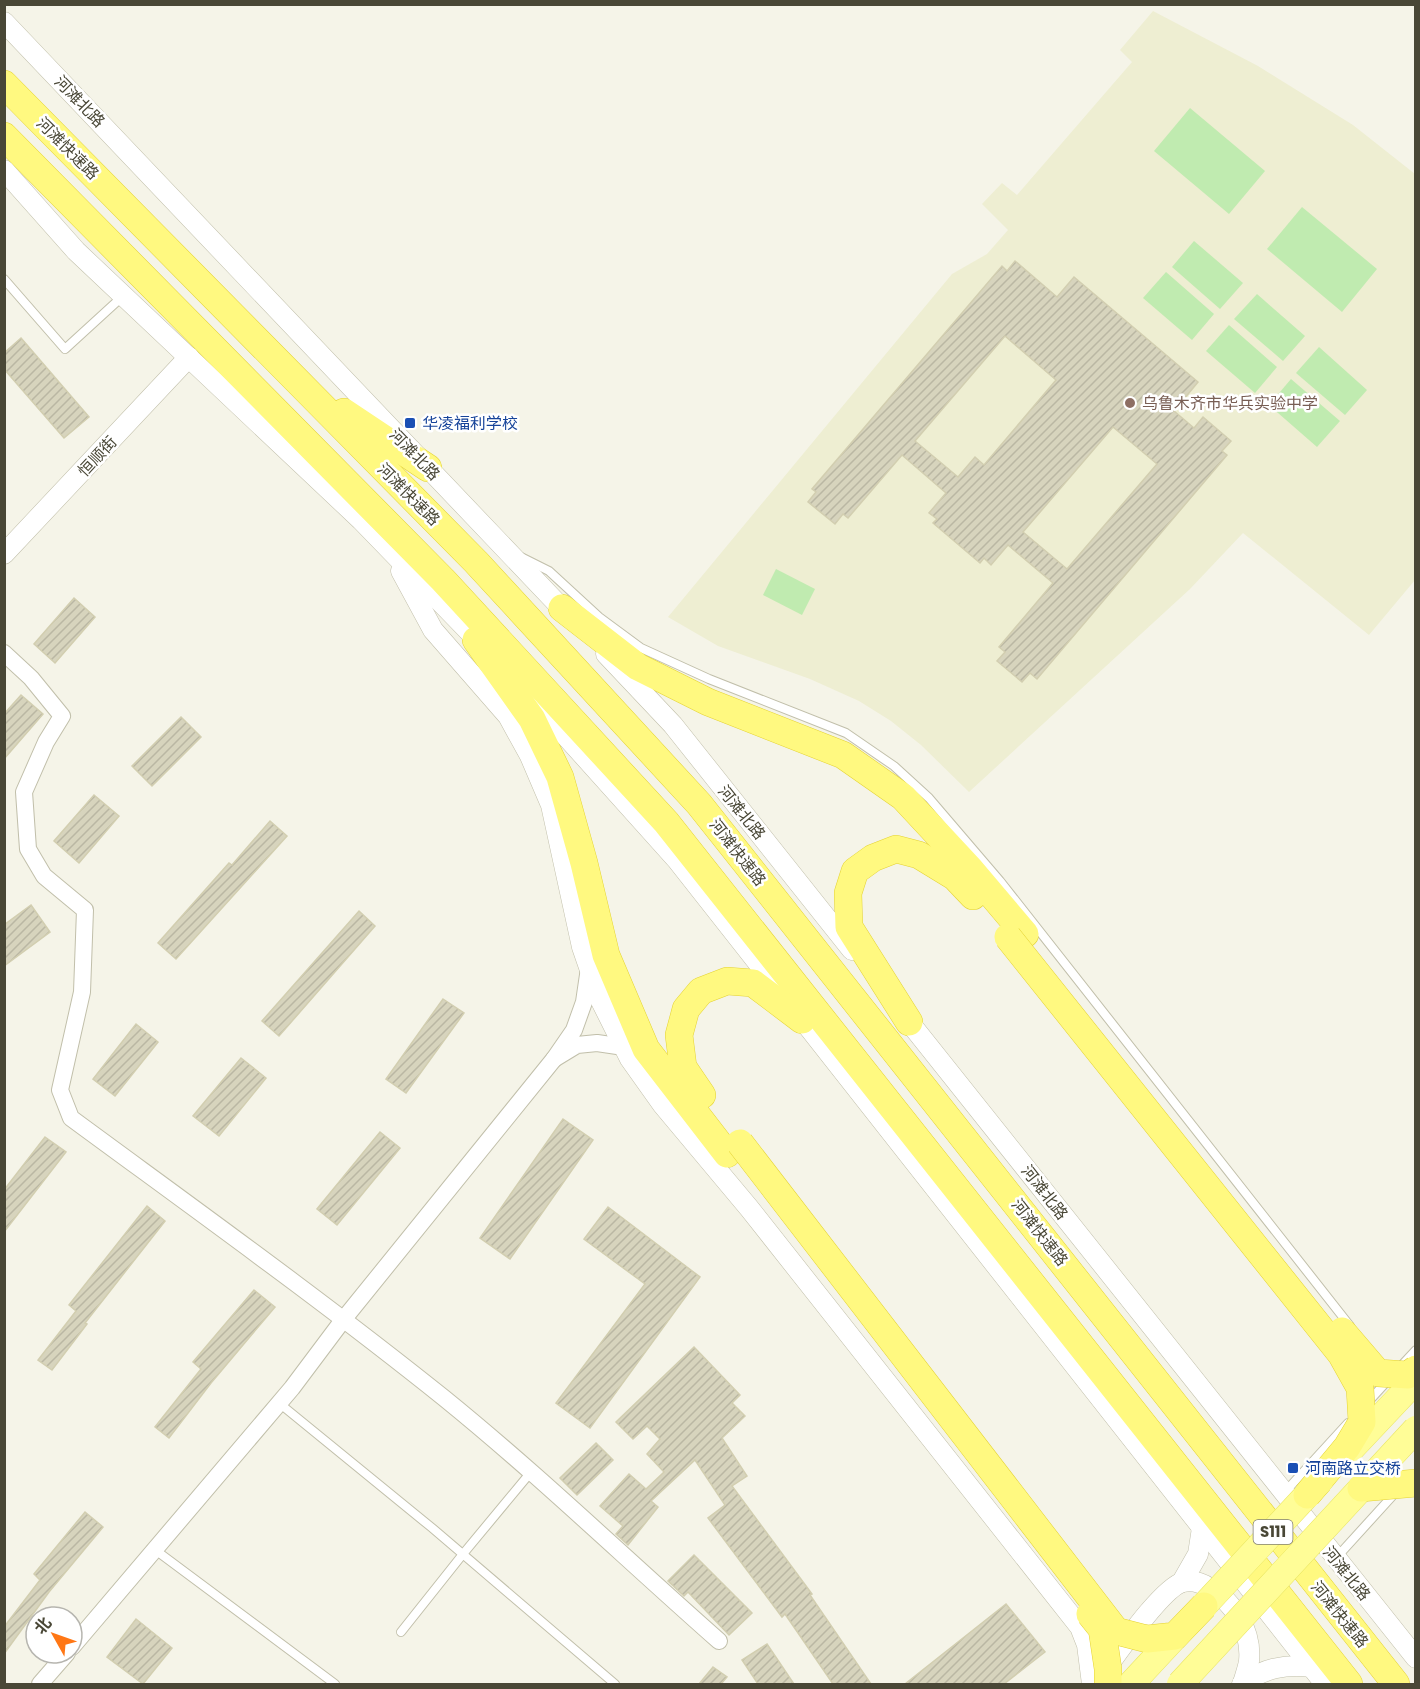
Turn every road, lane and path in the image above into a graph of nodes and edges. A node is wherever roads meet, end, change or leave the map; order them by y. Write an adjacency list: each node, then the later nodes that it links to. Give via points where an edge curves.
1 (4, 22): 12 (street, 河滩北路)
2 (4, 64): 4 (highway)
3 (4, 84): 4 (highway, 河滩快速路)
4 (41, 121): 11 (highway, 河滩快速路)
5 (4, 136): 10 (highway)
6 (4, 170): 8 (street, via 76,251)
7 (4, 279): 8 (lane, via 65,349)
8 (123, 296): 9 (street)
9 (184, 353): 13 (street); 14 (street, 恒顺街); 17 (street, 恒顺街)
10 (239, 374): 13 (highway); 63 (highway, via 443,580 666,822)
11 (298, 381): 12 (highway); 64 (highway, 河滩快速路, via 476,562 699,804)
12 (428, 468): 16 (street, 河滩北路)
13 (362, 520): 15 (street)
14 (4, 535)
15 (388, 547): 19 (street); 22 (street, via 433,630 508,716 530,756 551,805)
16 (506, 549): 18 (street, 河滩北路); 30 (lane, via 549,571 641,648 846,733 894,766 929,798 1000,881)
17 (4, 554)
18 (562, 608): 21 (highway, via 638,667 708,702 843,755 903,797 970,869); 24 (street, 河滩北路, via 673,725)
19 (477, 640): 23 (street, via 677,860); 27 (highway, via 532,719 560,777 606,955 646,1049)
20 (4, 653): 28 (street, via 62,716 24,792 28,849 44,876 85,910 82,992 60,1090 71,1118)
21 (1017, 935): 24 (highway, via 955,876 919,855 896,849 855,871 848,893 849,927); 32 (highway, bridge, via 1358,1352 1378,1373); 39 (highway, bridge, via 1341,1354 1360,1388 1362,1422 1347,1447)
22 (589, 968): 25 (street); 26 (street, via 584,1002 574,1030)
23 (802, 1020): 27 (highway, via 753,983 727,981 701,991 686,1009 679,1035 682,1067); 40 (street)
24 (909, 1022): 39 (street, 河滩北路)
25 (624, 1047): 26 (street, via 577,1045); 56 (street, via 668,1112 749,1208 1080,1627 1088,1645)
26 (554, 1059): 28 (street)
27 (733, 1148): 45 (highway, bridge, via 1116,1631 1147,1639 1175,1636); 57 (highway, bridge, via 1102,1629)
28 (343, 1320): 33 (street); 35 (street)
29 (1416, 1350): 32 (lane)
30 (1379, 1360)
31 (1386, 1367): 32 (lane)
32 (1411, 1372): 39 (main road, S111, bridge)
33 (279, 1403): 41 (street); 42 (lane)
34 (1416, 1429): 38 (main road, S111, bridge)
35 (531, 1472): 42 (lane); 48 (street)
36 (1416, 1472): 43 (lane)
37 (1416, 1483): 38 (highway, bridge)
38 (1361, 1488): 49 (main road, S111, bridge)
39 (1295, 1494): 43 (street, 河滩北路); 45 (main road, S111, bridge)
40 (1202, 1528): 44 (street, via 1198,1554); 52 (street)
41 (154, 1549): 47 (street); 54 (lane)
42 (463, 1554): 46 (lane); 55 (lane)
43 (1336, 1558): 50 (street, 河滩北路)
44 (1182, 1582): 56 (street, via 1156,1604); 61 (street, via 1199,1582 1220,1594 1237,1612 1247,1635 1249,1659)
45 (1204, 1606): 58 (main road, S111, bridge)
46 (401, 1632)
47 (84, 1633)
48 (719, 1641)
49 (1211, 1652): 59 (main road, S111, bridge); 60 (highway)
50 (1416, 1658)
51 (57, 1665): 53 (street)
52 (1312, 1667): 61 (street, via 1279,1666); 62 (street)
53 (40, 1684)
54 (335, 1684)
55 (615, 1684)
56 (1093, 1684)
57 (1108, 1684)
58 (1131, 1684)
59 (1180, 1684)
60 (1201, 1684)
61 (1243, 1684)
62 (1325, 1684)
63 (1348, 1684)
64 (1396, 1684)

